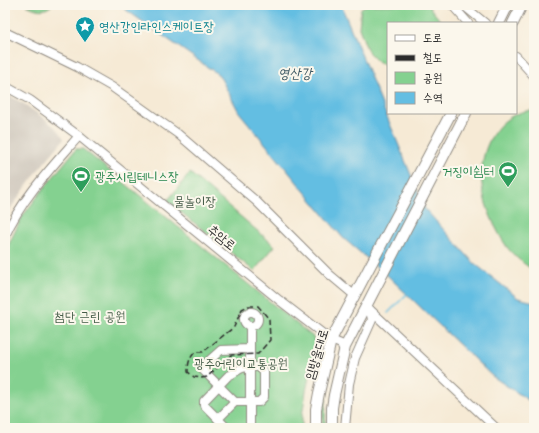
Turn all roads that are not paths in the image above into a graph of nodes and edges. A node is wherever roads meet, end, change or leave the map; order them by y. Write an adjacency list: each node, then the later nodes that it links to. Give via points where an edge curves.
1 (452, 5): 5 (street)
2 (463, 5): 6 (street)
3 (508, 5): 7 (main road)
4 (522, 5): 8 (main road)
5 (467, 22)
6 (484, 22)
7 (500, 22)
8 (514, 22)
9 (5, 32): 18 (street, via 112,87 178,134 257,202 329,274)
10 (517, 57): 12 (street)
11 (517, 67): 12 (street)
12 (533, 75)
13 (5, 86): 16 (street, 추암로, via 30,100)
14 (450, 114): 18 (main road, 임방울대로)
15 (465, 114): 19 (main road, 임방울대로)
16 (79, 136): 17 (street, via 24,204); 21 (street, 추암로)
17 (5, 236)
18 (355, 293): 21 (main road, 임방울대로)
19 (368, 308): 23 (main road, 임방울대로); 35 (street, via 372,320 355,358 349,384); 36 (street)
20 (250, 327): 22 (street)
21 (331, 340): 23 (street, 추암로, via 341,344); 26 (main road, 임방울대로)
22 (250, 349): 24 (street); 25 (street, via 221,350 203,366 203,370)
23 (344, 350): 27 (main road, 임방울대로)
24 (250, 367): 25 (street, via 243,367 228,376); 29 (street); 29 (street, via 259,367 264,372 264,397 259,402)
25 (219, 386): 28 (street); 30 (street, via 204,401 204,405)
26 (318, 393): 27 (main road, via 327,386 332,388); 33 (main road, 임방울대로)
27 (334, 395): 34 (main road, 임방울대로)
28 (235, 402): 29 (street); 30 (street)
29 (250, 402): 32 (street)
30 (218, 419): 31 (street)
31 (227, 428)
32 (250, 428)
33 (316, 428)
34 (332, 428)
35 (345, 428)
36 (496, 428)

